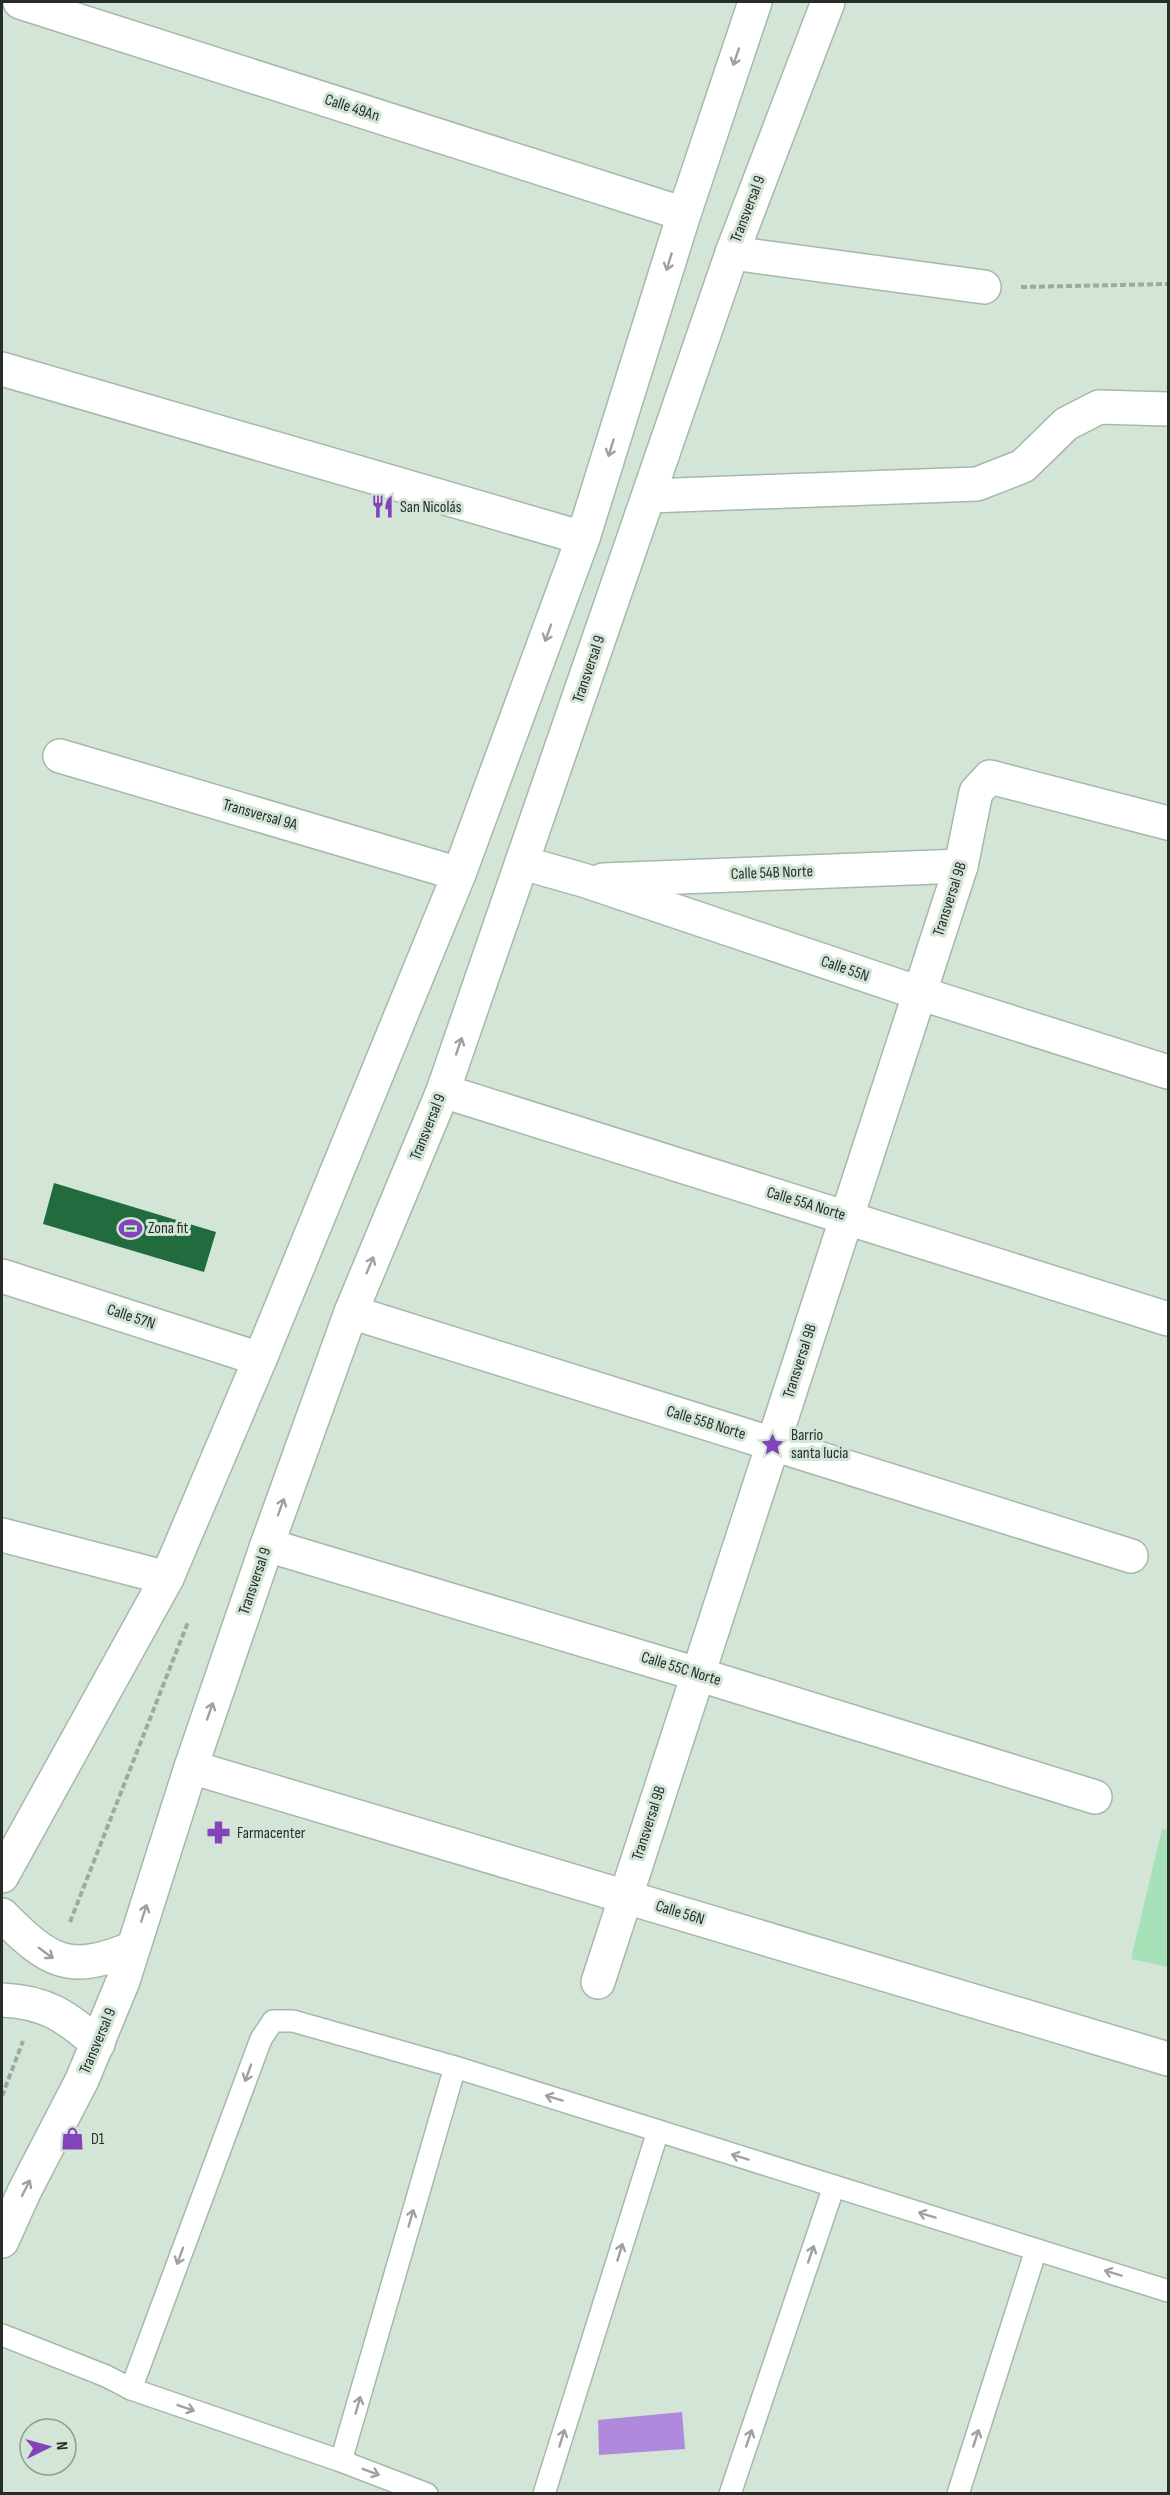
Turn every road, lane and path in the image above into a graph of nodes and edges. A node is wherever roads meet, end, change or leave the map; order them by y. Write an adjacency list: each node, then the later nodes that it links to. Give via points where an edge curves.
1 (20, 2): 4 (street, Calle 49An)
2 (755, 2): 4 (street, one-way to 4)
3 (828, 2): 5 (street, Transversal 9)
4 (684, 214): 11 (street, one-way to 11)
5 (732, 253): 7 (street); 10 (street, Transversal 9)
6 (1168, 284): 7 (path)
7 (984, 287)
8 (2, 369): 11 (street)
9 (1168, 409): 10 (street, via 1099,407 1066,424 1023,466 976,484)
10 (649, 496): 14 (street, Transversal 9)
11 (583, 537): 16 (street, one-way to 16)
12 (60, 756): 16 (street, Transversal 9A)
13 (1168, 823): 15 (street, Transversal 9B, via 990,777 975,792)
14 (523, 863): 17 (street, Calle 55N); 20 (street, Transversal 9, one-way to 14)
15 (961, 866): 17 (street, Calle 54B Norte); 18 (street, Transversal 9B)
16 (459, 874): 25 (street)
17 (583, 880): 18 (street, Calle 55N)
18 (919, 993): 19 (street, Calle 55N); 21 (street, Transversal 9B)
19 (1168, 1072)
20 (443, 1091): 21 (street, Calle 55A Norte); 23 (street, Transversal 9, one-way to 20)
21 (847, 1217): 24 (street, Calle 55A Norte); 26 (street, Transversal 9B)
22 (2, 1276): 25 (street, Calle 57N)
23 (351, 1312): 26 (street, Calle 55B Norte); 28 (street, Transversal 9, one-way to 23)
24 (1168, 1319)
25 (260, 1359): 30 (street)
26 (773, 1444): 29 (street, Calle 55B Norte); 31 (street, Transversal 9B)
27 (2, 1535): 30 (street)
28 (267, 1545): 31 (street, Calle 55C Norte); 32 (street, Transversal 9, one-way to 28)
29 (1131, 1556)
30 (166, 1578): 34 (street)
31 (697, 1674): 33 (street, Calle 55C Norte); 35 (street, Transversal 9B)
32 (191, 1767): 35 (street, Calle 56N); 37 (street, Transversal 9, one-way to 32)
33 (1095, 1797)
34 (2, 1876)
35 (625, 1896): 38 (street, Transversal 9B); 41 (street, Calle 56N)
36 (2, 1915): 37 (street, one-way to 37, via 55,1959 77,1963 109,1958)
37 (133, 1948): 40 (street, Transversal 9)
38 (598, 1982)
39 (2, 2000): 40 (street, via 22,2001 68,2018)
40 (98, 2044): 45 (street, Transversal 9, one-way to 40)
41 (1168, 2059)
42 (454, 2067): 43 (lane, one-way to 42); 49 (lane, one-way to 49, via 293,2021 273,2021 261,2039); 50 (lane, one-way to 42)
43 (658, 2131): 44 (lane, one-way to 43); 52 (lane, one-way to 43)
44 (834, 2186): 46 (lane, one-way to 44); 53 (lane, one-way to 44)
45 (2, 2241)
46 (1036, 2250): 47 (lane, one-way to 46); 54 (lane, one-way to 46)
47 (1168, 2291)
48 (2, 2335): 49 (lane)
49 (131, 2389): 50 (lane, one-way to 50)
50 (342, 2461): 51 (lane, one-way to 51)
51 (427, 2493)
52 (544, 2493)
53 (730, 2493)
54 (958, 2493)

